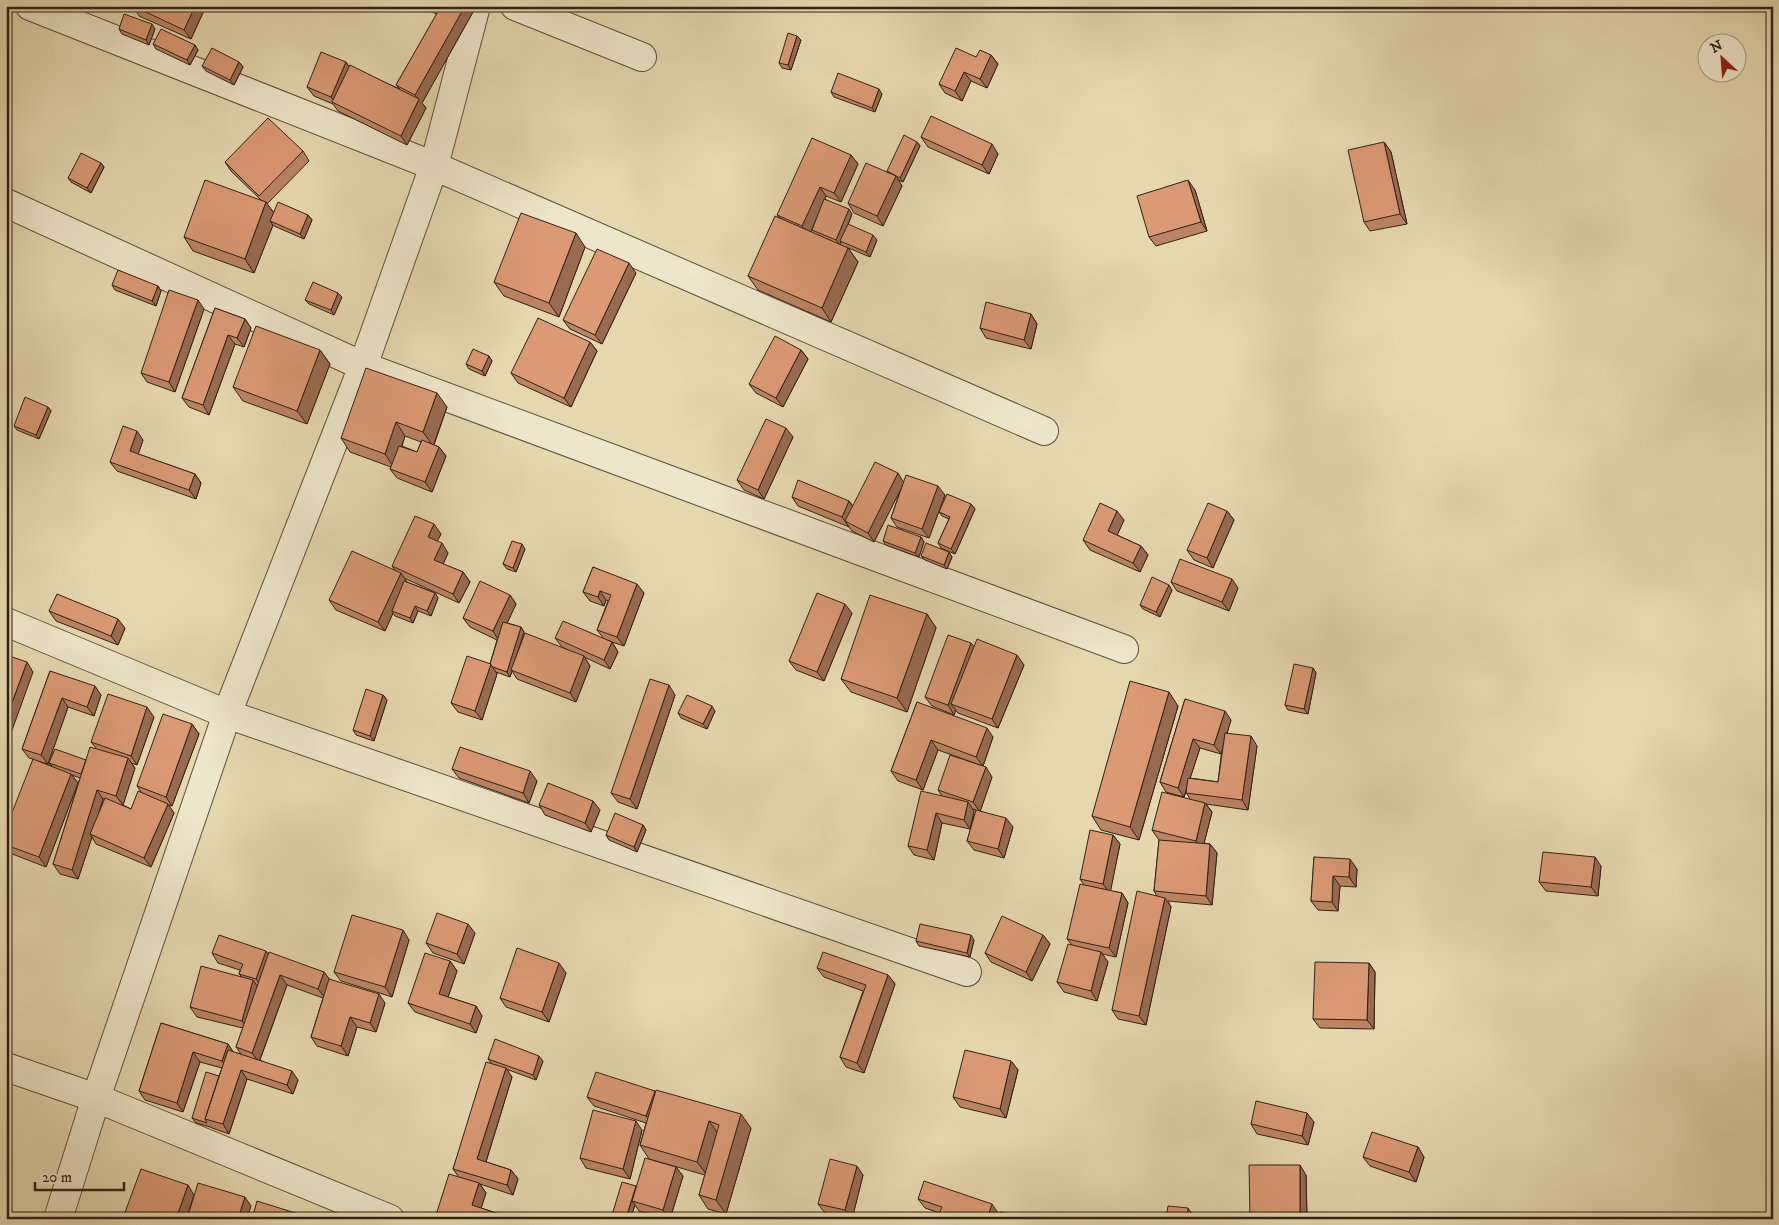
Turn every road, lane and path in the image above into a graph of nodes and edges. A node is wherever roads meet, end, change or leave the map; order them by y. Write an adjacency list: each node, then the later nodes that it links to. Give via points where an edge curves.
1 (30, 6): 5 (street)
2 (476, 6): 5 (street)
3 (515, 6): 4 (street)
4 (642, 57)
5 (434, 166): 7 (street); 8 (street)
6 (6, 202): 7 (street)
7 (363, 366): 10 (street); 11 (street)
8 (1044, 431)
9 (6, 622): 11 (street)
10 (1124, 649)
11 (227, 714): 12 (street); 14 (street)
12 (967, 972)
13 (6, 1067): 14 (street)
14 (96, 1098): 15 (street); 16 (street)
15 (58, 1219)
16 (390, 1219)

